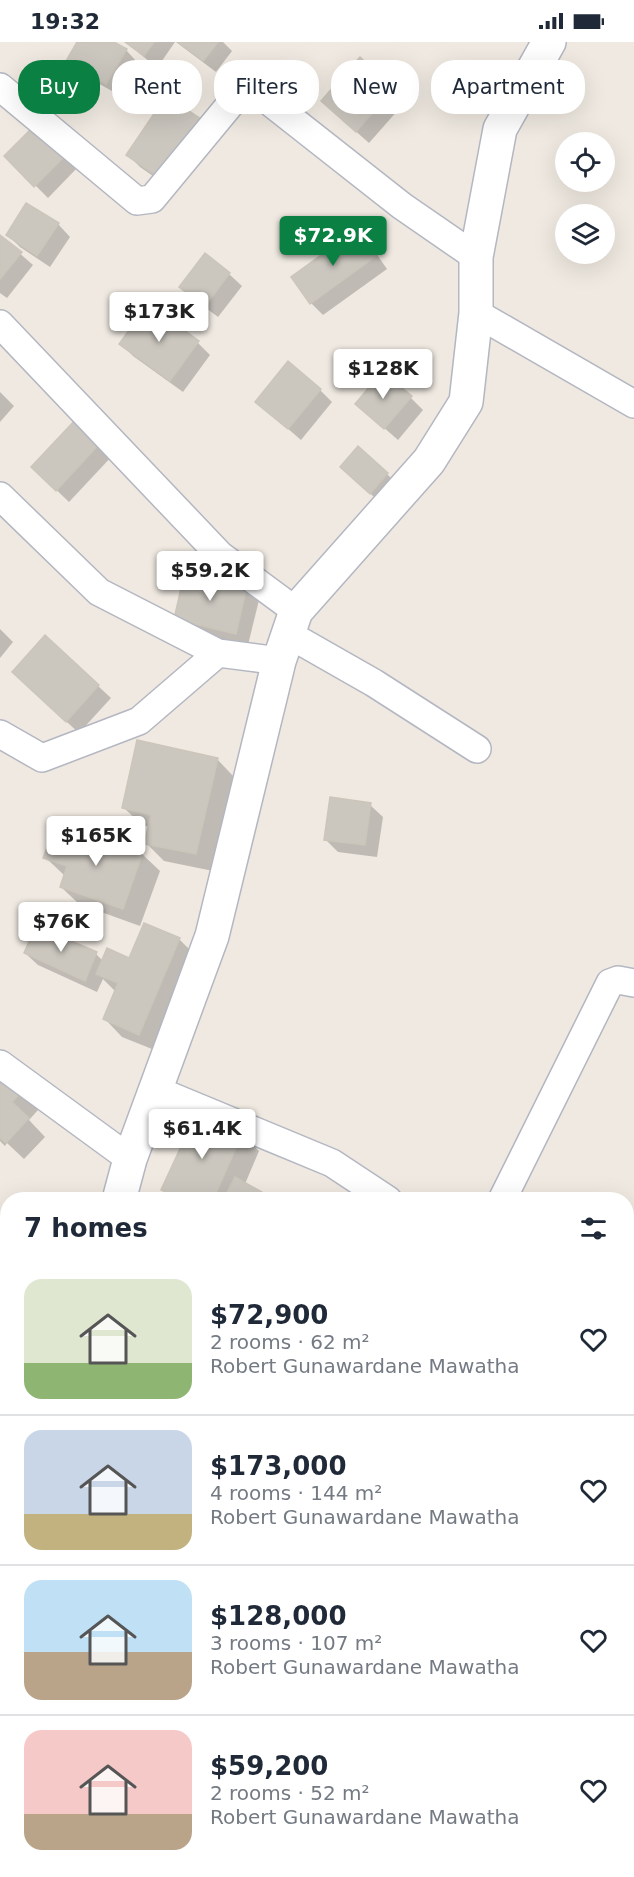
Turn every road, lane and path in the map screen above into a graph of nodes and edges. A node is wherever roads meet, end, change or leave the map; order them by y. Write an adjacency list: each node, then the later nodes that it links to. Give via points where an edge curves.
1 (549, 42): 3 (street, via 500,129)
2 (0, 87): 3 (street, via 137,201 152,199 247,84 402,206)
3 (476, 257): 4 (street)
4 (476, 313): 6 (street); 8 (street, via 466,402 429,461)
5 (0, 324): 8 (street, via 220,555)
6 (634, 404)
7 (0, 496): 9 (street, via 99,592)
8 (288, 635): 9 (street); 11 (street, via 374,683); 14 (street, via 212,936)
9 (218, 653): 10 (street, via 139,721 42,758)
10 (0, 734)
11 (477, 749)
12 (634, 983): 18 (street, via 610,983)
13 (0, 1064): 15 (street)
14 (156, 1090): 15 (street); 17 (street, via 332,1163)
15 (130, 1159): 16 (street)
16 (120, 1192)
17 (376, 1192)
18 (506, 1192)

